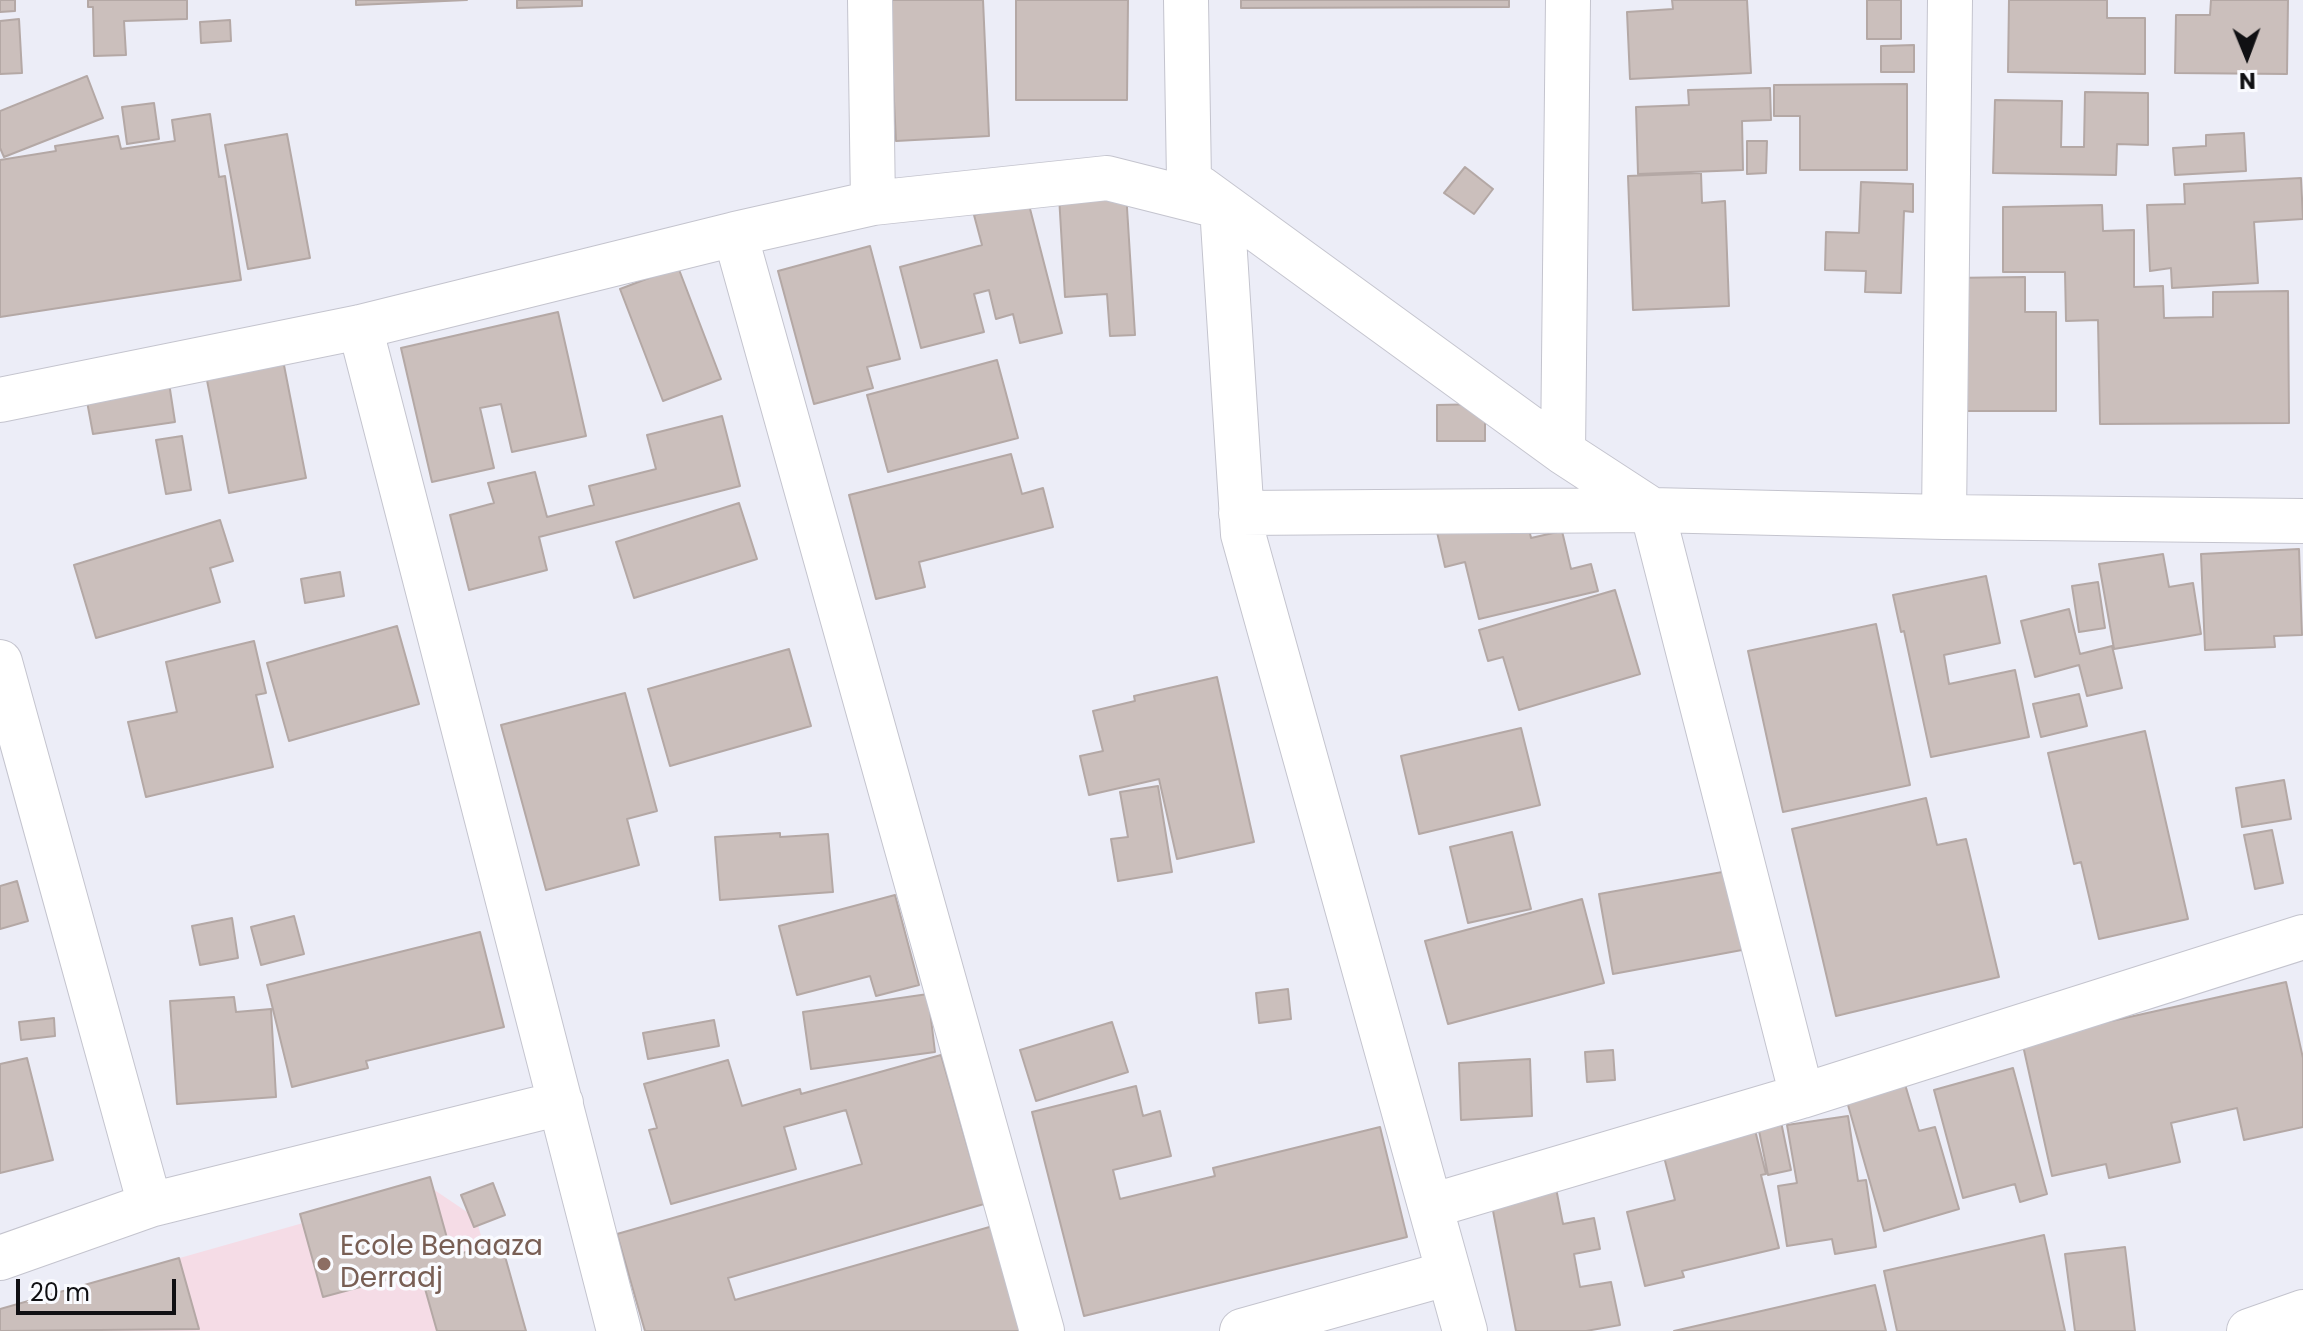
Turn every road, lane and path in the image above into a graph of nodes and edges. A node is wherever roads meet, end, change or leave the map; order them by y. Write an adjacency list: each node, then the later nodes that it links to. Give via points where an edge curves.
1 (870, 0): 6 (street)
2 (1186, 0): 5 (street)
3 (1568, 0): 11 (street)
4 (1950, 0): 14 (street)
5 (1189, 180): 7 (street); 11 (street)
6 (873, 203): 7 (street, via 1107,178); 8 (street)
7 (1222, 207): 13 (street)
8 (735, 234): 9 (street); 26 (street)
9 (360, 327): 10 (street); 19 (street)
10 (0, 400)
11 (1563, 452): 12 (street)
12 (1652, 510): 13 (street); 14 (street); 18 (street)
13 (1241, 513): 21 (street)
14 (1944, 517): 15 (street)
15 (2303, 521)
16 (0, 662): 20 (street)
17 (2303, 937): 18 (street)
18 (1802, 1096): 21 (street)
19 (561, 1103): 20 (street); 25 (street)
20 (150, 1205): 22 (street)
21 (1431, 1206): 23 (street)
22 (0, 1258)
23 (1449, 1273): 27 (street); 28 (street)
24 (2303, 1312): 29 (street)
25 (619, 1331)
26 (1042, 1331)
27 (1242, 1331)
28 (1465, 1331)
29 (2249, 1331)

